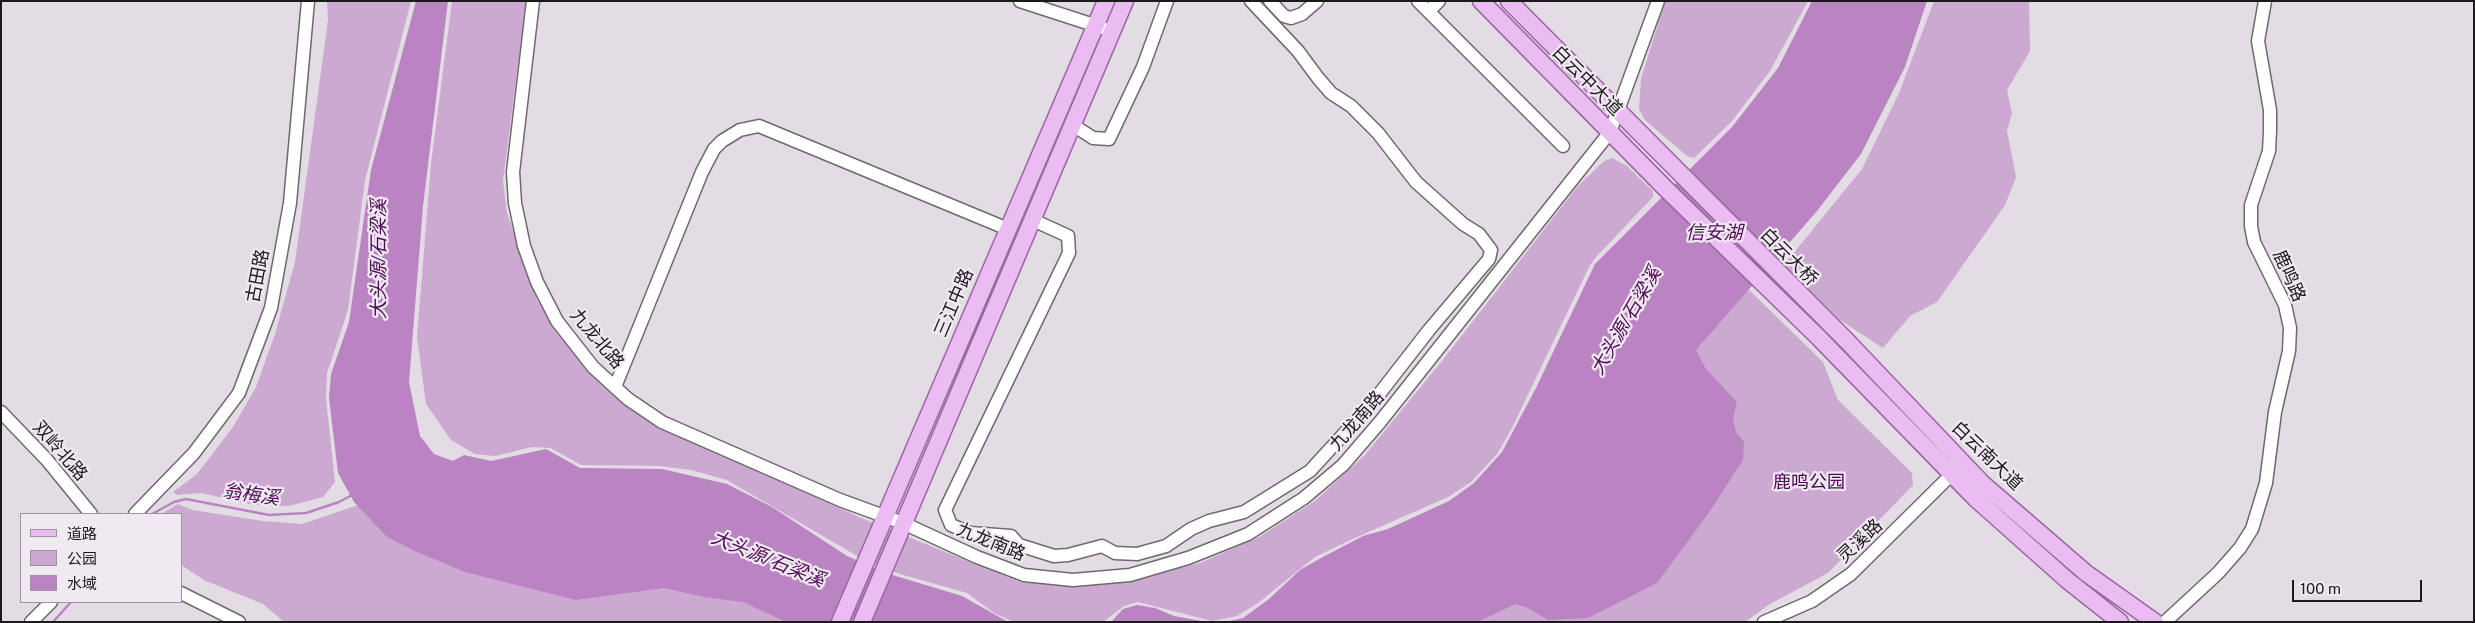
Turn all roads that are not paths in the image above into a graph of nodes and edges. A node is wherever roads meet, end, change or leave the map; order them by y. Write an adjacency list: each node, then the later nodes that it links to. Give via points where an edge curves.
1 (308, 1): 36 (street, 古田路, via 290,203 271,308 239,394 194,454)
2 (533, 1): 31 (street, 九龙北路, via 513,172 515,204 536,282 556,321 593,367)
3 (1020, 1): 17 (street)
4 (1106, 1): 17 (main road, 三江中路)
5 (1125, 1): 18 (main road)
6 (1167, 1): 20 (street, via 1144,67 1109,139 1093,138)
7 (1252, 1): 29 (street, via 1298,51 1324,86 1378,133 1416,182 1479,234 1491,250 1489,259)
8 (1270, 1): 9 (street, via 1284,16 1291,18 1302,14)
9 (1317, 1)
10 (1418, 1): 16 (street)
11 (1439, 1): 16 (street)
12 (1481, 1): 21 (main road, 白云中大道)
13 (1509, 1): 19 (main road, 白云中大道)
14 (2265, 1): 41 (street, 鹿鸣路, via 2258,41 2270,110 2269,151 2251,205 2251,226 2254,242 2285,305 2290,328 2289,351 2275,412 2266,483 2252,529 2218,573)
15 (1656, 3): 19 (street, 九龙南路)
16 (1429, 11): 22 (street)
17 (1094, 25): 18 (street); 26 (main road, 三江中路)
18 (1112, 32): 20 (main road)
19 (1618, 112): 21 (street, 九龙南路); 23 (main road, 白云中大道)
20 (1073, 126): 25 (main road)
21 (1610, 132): 24 (main road, 白云中大道); 30 (street, 九龙南路, via 1583,170)
22 (1563, 146)
23 (1680, 175): 27 (main road, 白云大桥)
24 (1666, 188): 28 (main road, 白云大桥)
25 (1033, 220): 29 (street, via 1068,236 1069,253 945,510 951,525 970,533 1011,536 1019,545 1039,553 1068,555 1102,546 1115,553 1137,554 1166,546 1209,521 1244,512 1310,471 1373,402); 38 (main road)
26 (1008, 229): 31 (street, via 759,126 740,130 718,144 706,164); 37 (main road, 三江中路)
27 (1807, 303): 33 (main road, 白云南大道)
28 (1795, 315): 34 (main road, 白云南大道)
29 (1429, 330): 30 (street)
30 (1443, 341): 38 (street, 九龙南路, via 1342,465 1304,498 1248,534 1188,558 1130,575 1073,580 1024,575)
31 (615, 387): 37 (street, 九龙北路, via 662,422 840,500)
32 (1, 412): 35 (street, 双岭北路, via 47,460)
33 (1963, 462): 34 (street, 灵溪路); 48 (main road, 白云南大道, via 1983,484 2086,573)
34 (1951, 474): 46 (street, 灵溪路, via 1851,574 1812,601); 47 (main road, 白云南大道, via 2066,580)
35 (89, 513)
36 (135, 513)
37 (885, 516): 38 (street, 九龙北路); 44 (main road, 三江中路)
38 (903, 522): 45 (main road)
39 (182, 594): 43 (street)
40 (49, 603): 42 (street)
41 (2170, 619)
42 (31, 622)
43 (239, 622)
44 (840, 622)
45 (862, 622)
46 (1764, 622)
47 (2120, 622)
48 (2155, 622)

